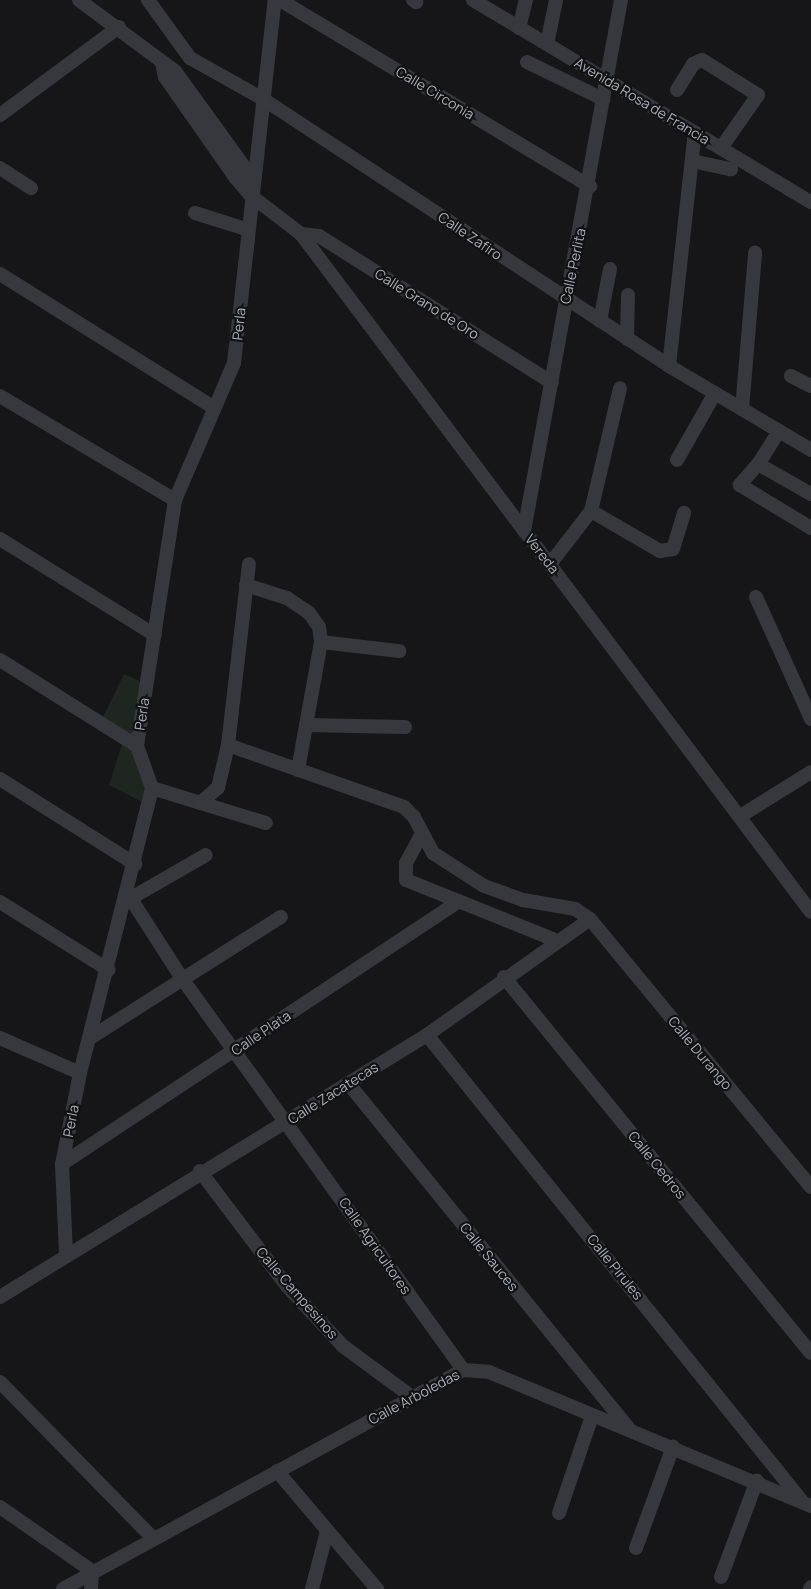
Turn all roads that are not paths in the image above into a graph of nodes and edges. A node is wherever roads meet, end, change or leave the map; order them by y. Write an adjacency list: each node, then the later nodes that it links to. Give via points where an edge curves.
1 (79, 0): 9 (street, Vereda)
2 (148, 0): 12 (street, Calle Zafiro)
3 (276, 0): 17 (street, Perla)
4 (280, 0): 26 (street, Calle Circonia)
5 (472, 0): 10 (street, Avenida Rosa de Francia)
6 (526, 0): 10 (street)
7 (556, 0): 11 (street)
8 (621, 0): 15 (street, Calle Perlita)
9 (119, 28): 14 (street, Vereda); 19 (street)
10 (519, 28): 11 (street, Avenida Rosa de Francia)
11 (547, 44): 15 (street, Avenida Rosa de Francia)
12 (190, 58): 14 (street); 17 (street, Calle Zafiro)
13 (527, 62): 18 (street)
14 (168, 70): 25 (street, Vereda); 28 (street, Vereda)
15 (606, 80): 18 (street, Calle Perlita); 20 (street, Avenida Rosa de Francia)
16 (677, 90): 21 (street, via 693,64 702,60 758,95)
17 (263, 99): 25 (street, Perla); 38 (street, Calle Zafiro)
18 (603, 99): 26 (street, Calle Perlita)
19 (0, 115)
20 (695, 132): 21 (street, Avenida Rosa de Francia); 22 (street)
21 (721, 148): 29 (street, Avenida Rosa de Francia)
22 (692, 161): 24 (street); 41 (street)
23 (0, 168): 27 (street)
24 (731, 170)
25 (253, 176): 28 (street, Perla); 30 (street, Vereda)
26 (590, 186): 38 (street, Calle Perlita)
27 (31, 188)
28 (250, 196): 30 (street, Vereda); 32 (street, Perla)
29 (811, 202)
30 (265, 203): 33 (street, Vereda)
31 (195, 213): 32 (street)
32 (246, 229): 48 (street, Perla, via 234,363)
33 (301, 234): 43 (street, Calle Grano de Oro, via 319,236); 59 (street, Vereda)
34 (755, 253): 49 (street)
35 (610, 269): 39 (street)
36 (0, 274): 48 (street)
37 (628, 296): 40 (street)
38 (566, 300): 39 (street, Calle Zafiro); 43 (street, Calle Perlita)
39 (600, 321): 40 (street, Calle Zafiro)
40 (627, 339): 41 (street, Calle Zafiro)
41 (669, 366): 46 (street, Calle Zafiro)
42 (791, 376): 44 (street)
43 (552, 383): 59 (street, Calle Perlita)
44 (811, 386)
45 (620, 388): 56 (street)
46 (715, 393): 49 (street, Calle Zafiro); 52 (street)
47 (0, 396): 55 (street)
48 (213, 407): 55 (street, Perla)
49 (742, 409): 50 (street, Calle Zafiro)
50 (779, 431): 51 (street, Calle Zafiro); 53 (street)
51 (811, 450)
52 (677, 460)
53 (758, 464): 54 (street); 58 (street, via 740,485)
54 (811, 494)
55 (175, 500): 65 (street, Perla)
56 (590, 511): 57 (street, via 660,552 672,549); 62 (street, via 564,552)
57 (684, 513)
58 (811, 528)
59 (524, 531): 62 (street, Vereda)
60 (0, 539): 65 (street)
61 (249, 564): 63 (street)
62 (550, 564): 79 (street, Vereda)
63 (246, 585): 66 (street, via 287,598 309,613); 72 (street)
64 (756, 597): 69 (street)
65 (155, 636): 73 (street, Perla)
66 (321, 642): 67 (street); 70 (street)
67 (399, 652)
68 (0, 660): 73 (street)
69 (811, 719)
70 (306, 725): 71 (street); 74 (street)
71 (405, 728)
72 (228, 745): 74 (street); 78 (street, via 218,788)
73 (137, 746): 77 (street, Perla)
74 (298, 770): 81 (street, via 404,807 414,817)
75 (811, 772): 79 (street)
76 (0, 779): 83 (street)
77 (152, 788): 78 (street); 83 (street, Perla)
78 (200, 803): 80 (street)
79 (742, 815): 87 (street, Vereda)
80 (266, 823)
81 (421, 836): 86 (street, via 406,863 406,880); 89 (street, via 433,853 484,886 523,900 575,909)
82 (206, 855): 84 (street)
83 (135, 864): 84 (street, Perla)
84 (128, 900): 91 (street, Perla); 92 (street, Calle Agricultores)
85 (0, 902): 91 (street)
86 (459, 902): 90 (street); 97 (street, Calle Plata)
87 (811, 912)
88 (281, 917): 92 (street)
89 (590, 919): 90 (street, Calle Zacatecas); 103 (street, Calle Durango)
90 (558, 941): 93 (street, Calle Zacatecas)
91 (109, 970): 96 (street, Perla)
92 (182, 977): 96 (street); 97 (street, Calle Agricultores)
93 (504, 977): 94 (street, Calle Zacatecas); 106 (street, Calle Cedros)
94 (427, 1035): 99 (street, Calle Zacatecas); 115 (street, Calle Pirules)
95 (0, 1038): 98 (street)
96 (90, 1038): 98 (street, Perla)
97 (234, 1051): 100 (street, Calle Agricultores); 101 (street, Calle Plata)
98 (80, 1073): 101 (street, Perla)
99 (348, 1083): 100 (street, Calle Zacatecas); 111 (street, Calle Sauces)
100 (287, 1122): 102 (street, Calle Zacatecas); 107 (street, Calle Agricultores)
101 (62, 1164): 104 (street, Perla)
102 (200, 1171): 104 (street, Calle Zacatecas); 109 (street, Calle Campesinos, via 287,1286 343,1346)
103 (811, 1186)
104 (66, 1253): 105 (street, Calle Zacatecas)
105 (0, 1297)
106 (811, 1353)
107 (463, 1370): 109 (street, Calle Arboledas); 110 (street, Calle Arboledas, via 489,1372)
108 (0, 1382): 119 (street)
109 (412, 1397): 113 (street, Calle Arboledas)
110 (592, 1416): 111 (street, Calle Arboledas); 117 (street)
111 (630, 1431): 112 (street, Calle Arboledas)
112 (673, 1447): 114 (street, Calle Arboledas); 120 (street)
113 (277, 1471): 118 (street); 119 (street, Calle Arboledas)
114 (757, 1480): 115 (street, Calle Arboledas); 122 (street)
115 (806, 1503)
116 (0, 1507): 121 (street)
117 (559, 1513)
118 (327, 1531): 125 (street); 126 (street)
119 (153, 1538): 121 (street, Calle Arboledas)
120 (636, 1548)
121 (92, 1571): 123 (street, Calle Arboledas); 124 (street)
122 (720, 1577)
123 (63, 1589)
124 (91, 1589)
125 (312, 1589)
126 (377, 1589)

